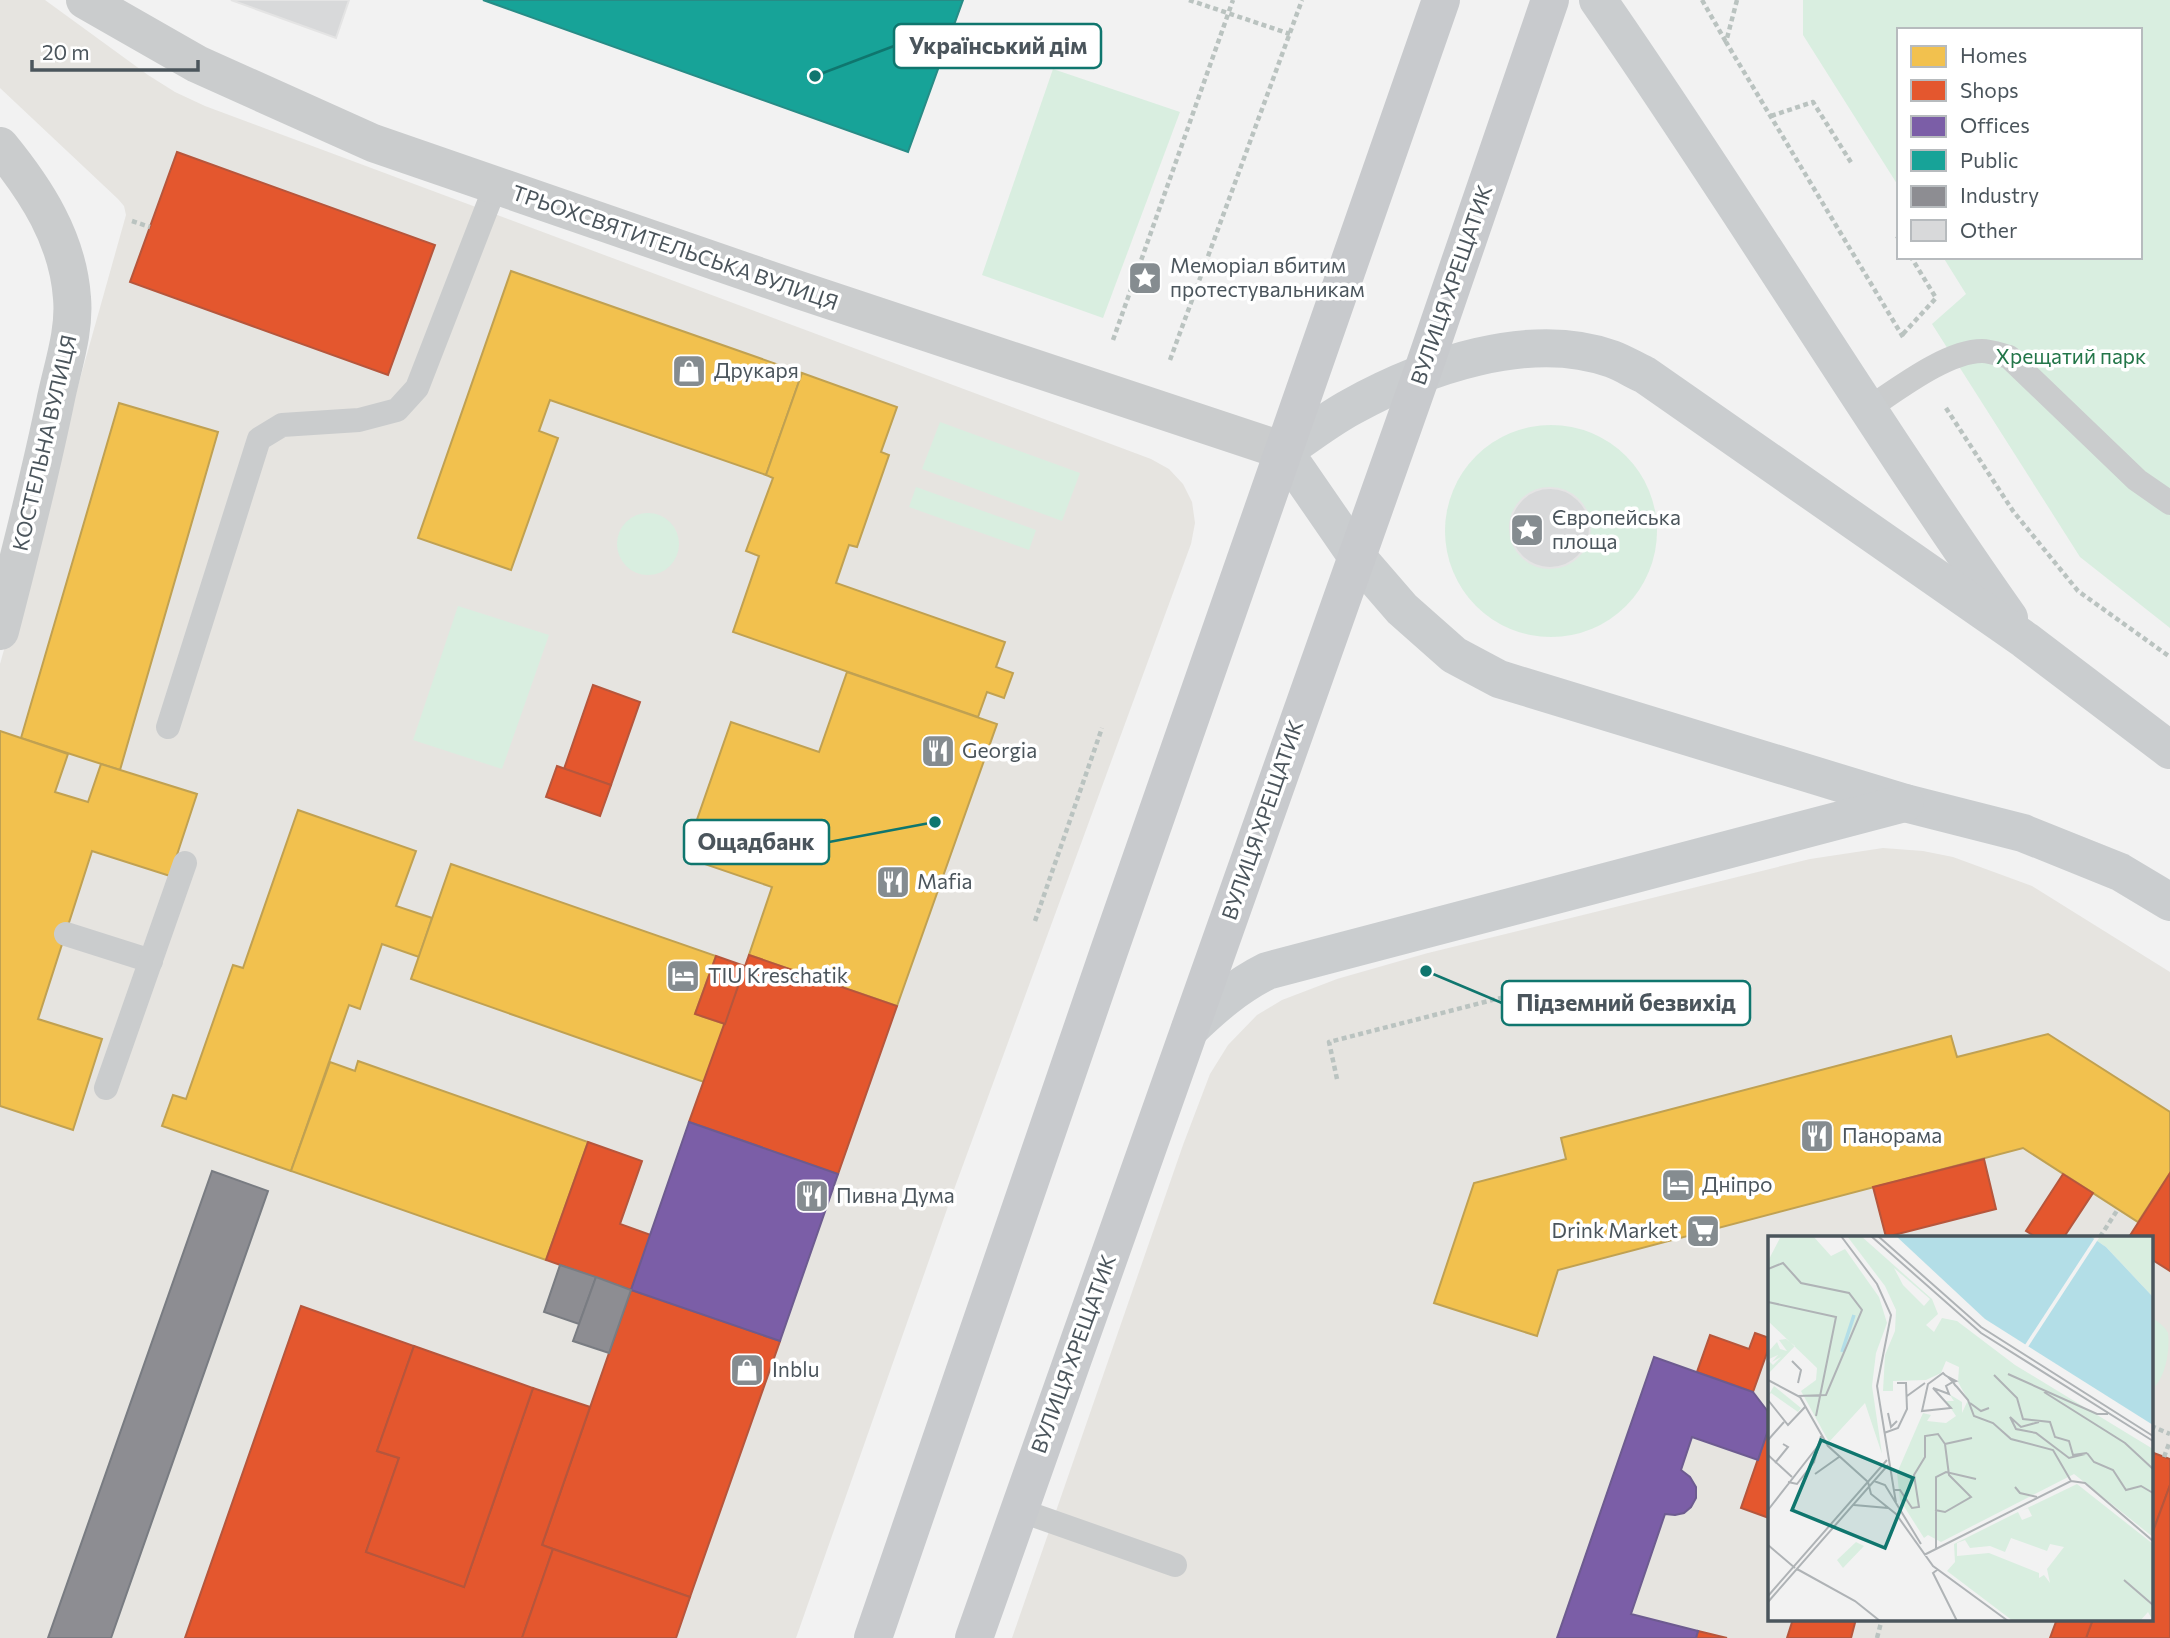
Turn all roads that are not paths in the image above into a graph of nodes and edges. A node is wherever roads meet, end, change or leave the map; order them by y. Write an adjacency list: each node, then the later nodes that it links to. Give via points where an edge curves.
1 (85, 0): 6 (street, ТРЬОХСВЯТИТЕЛЬСЬКА ВУЛИЦЯ, via 197,64 373,143)
2 (1441, 0): 9 (main road)
3 (1550, 0): 7 (main road, ВУЛИЦЯ ХРЕЩАТИК)
4 (1598, 0): 8 (main road)
5 (0, 146): 12 (street, КОСТЕЛЬНА ВУЛИЦЯ, via 42,203 62,250 72,298 72,328 40,480)
6 (495, 187): 9 (street, ТРЬОХСВЯТИТЕЛЬСЬКА ВУЛИЦЯ); 14 (lane, via 417,388 397,410 359,420 282,425 259,439)
7 (1422, 373): 9 (main road, via 1351,407); 11 (main road, ВУЛИЦЯ ХРЕЩАТИК); 13 (main road, via 1497,352 1577,350 1612,359 1645,375)
8 (1869, 408): 10 (lane, via 1952,357 1982,351 2009,357 2137,480); 13 (main road)
9 (1284, 451): 11 (main road); 25 (main road)
10 (2170, 503)
11 (1357, 556): 16 (main road, via 1402,609 1454,656 1499,678); 21 (main road, ВУЛИЦЯ ХРЕЩАТИК)
12 (0, 631)
13 (2025, 640): 15 (main road)
14 (168, 727)
15 (2170, 750)
16 (1905, 803): 18 (main road, via 2023,833 2120,872); 21 (main road, via 1267,971 1226,996)
17 (185, 863): 20 (lane)
18 (2170, 902)
19 (65, 934): 20 (lane)
20 (151, 961): 22 (lane)
21 (1189, 1030): 23 (main road, ВУЛИЦЯ ХРЕЩАТИК)
22 (106, 1088)
23 (1019, 1510): 24 (lane); 26 (main road, ВУЛИЦЯ ХРЕЩАТИК)
24 (1175, 1565)
25 (873, 1638)
26 (974, 1638)

